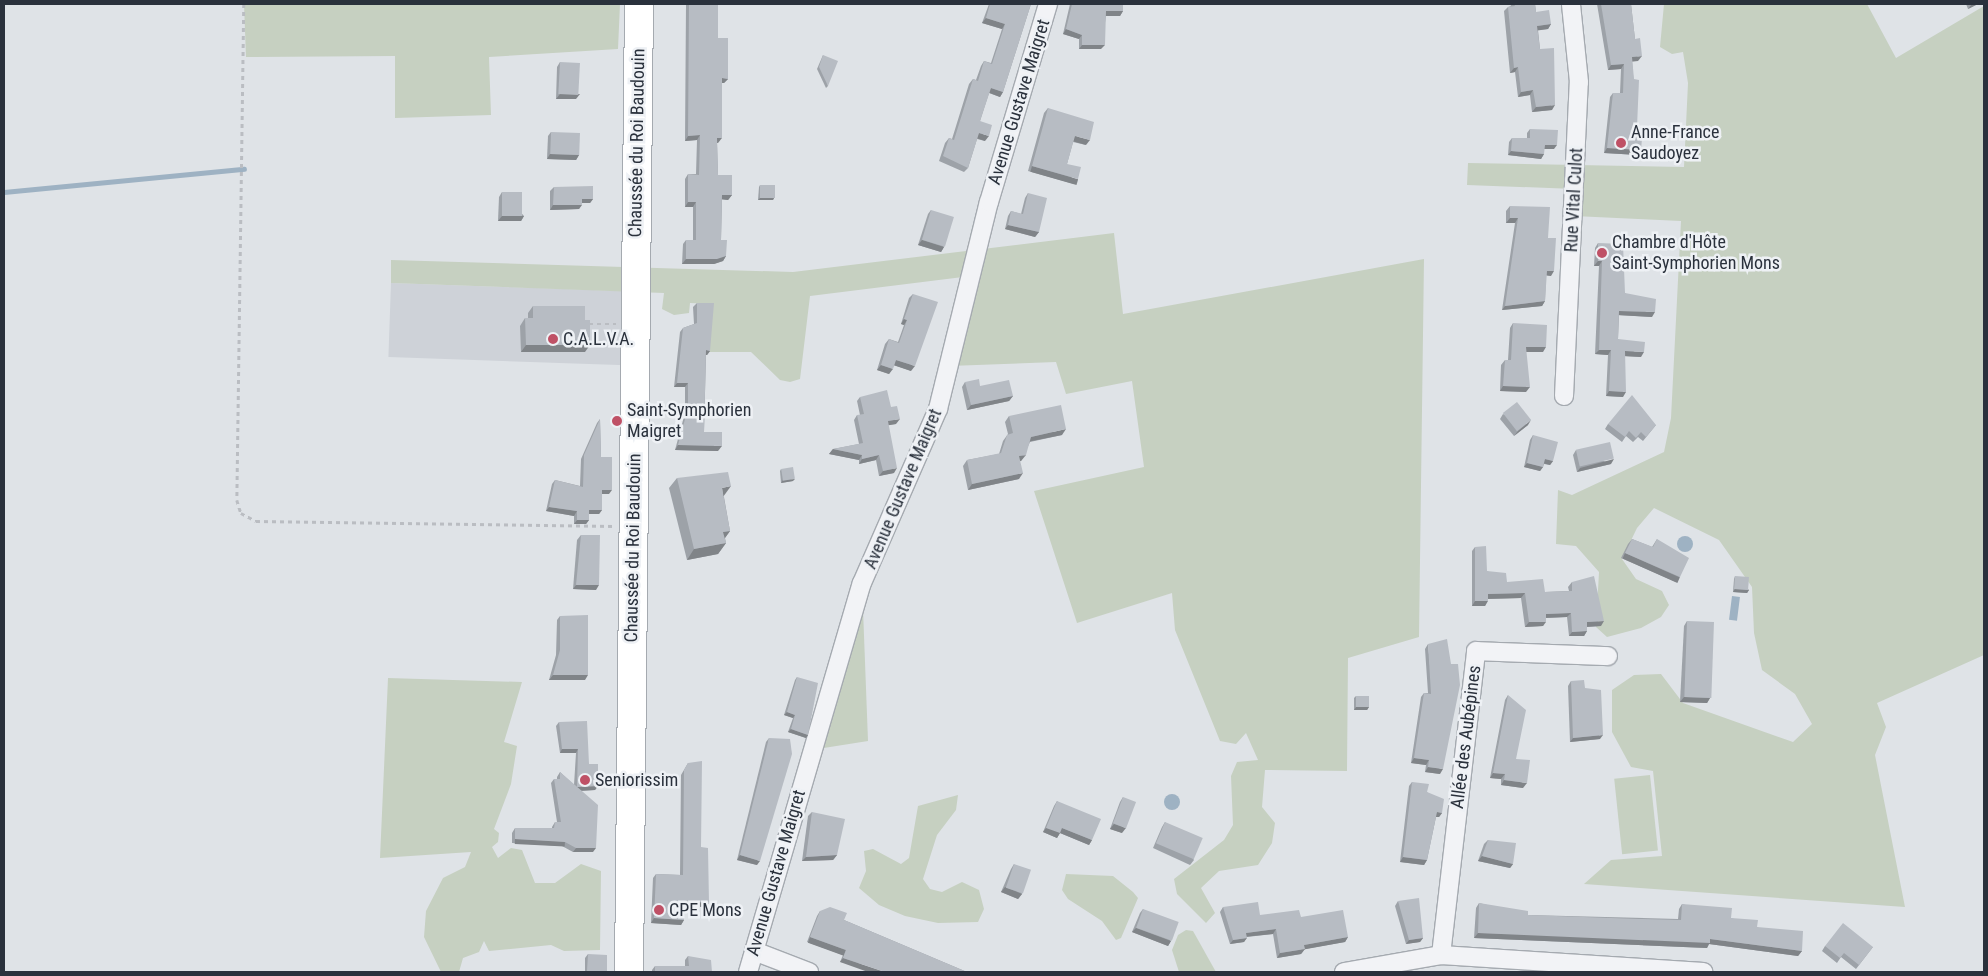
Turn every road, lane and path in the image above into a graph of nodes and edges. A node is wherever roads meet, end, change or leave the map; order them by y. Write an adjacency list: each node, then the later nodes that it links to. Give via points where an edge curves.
1 (244, 4): 8 (path, via 236,500 241,513 256,521)
2 (639, 4): 6 (main road, Chaussée du Roi Baudouin)
3 (1048, 4): 10 (street, Avenue Gustave Maigret, via 989,202 938,409 862,583)
4 (1571, 4): 7 (street, Rue Vital Culot, via 1579,82)
5 (580, 324): 6 (path)
6 (635, 324): 8 (main road, Chaussée du Roi Baudouin)
7 (1564, 396)
8 (633, 526): 12 (main road, Chaussée du Roi Baudouin)
9 (1608, 656): 11 (street, Allée des Aubépines, via 1476,651)
10 (754, 951): 13 (street, Avenue Gustave Maigret); 14 (street)
11 (1441, 955): 15 (street); 16 (street)
12 (629, 972)
13 (748, 972)
14 (809, 972)
15 (1344, 972)
16 (1703, 972)

